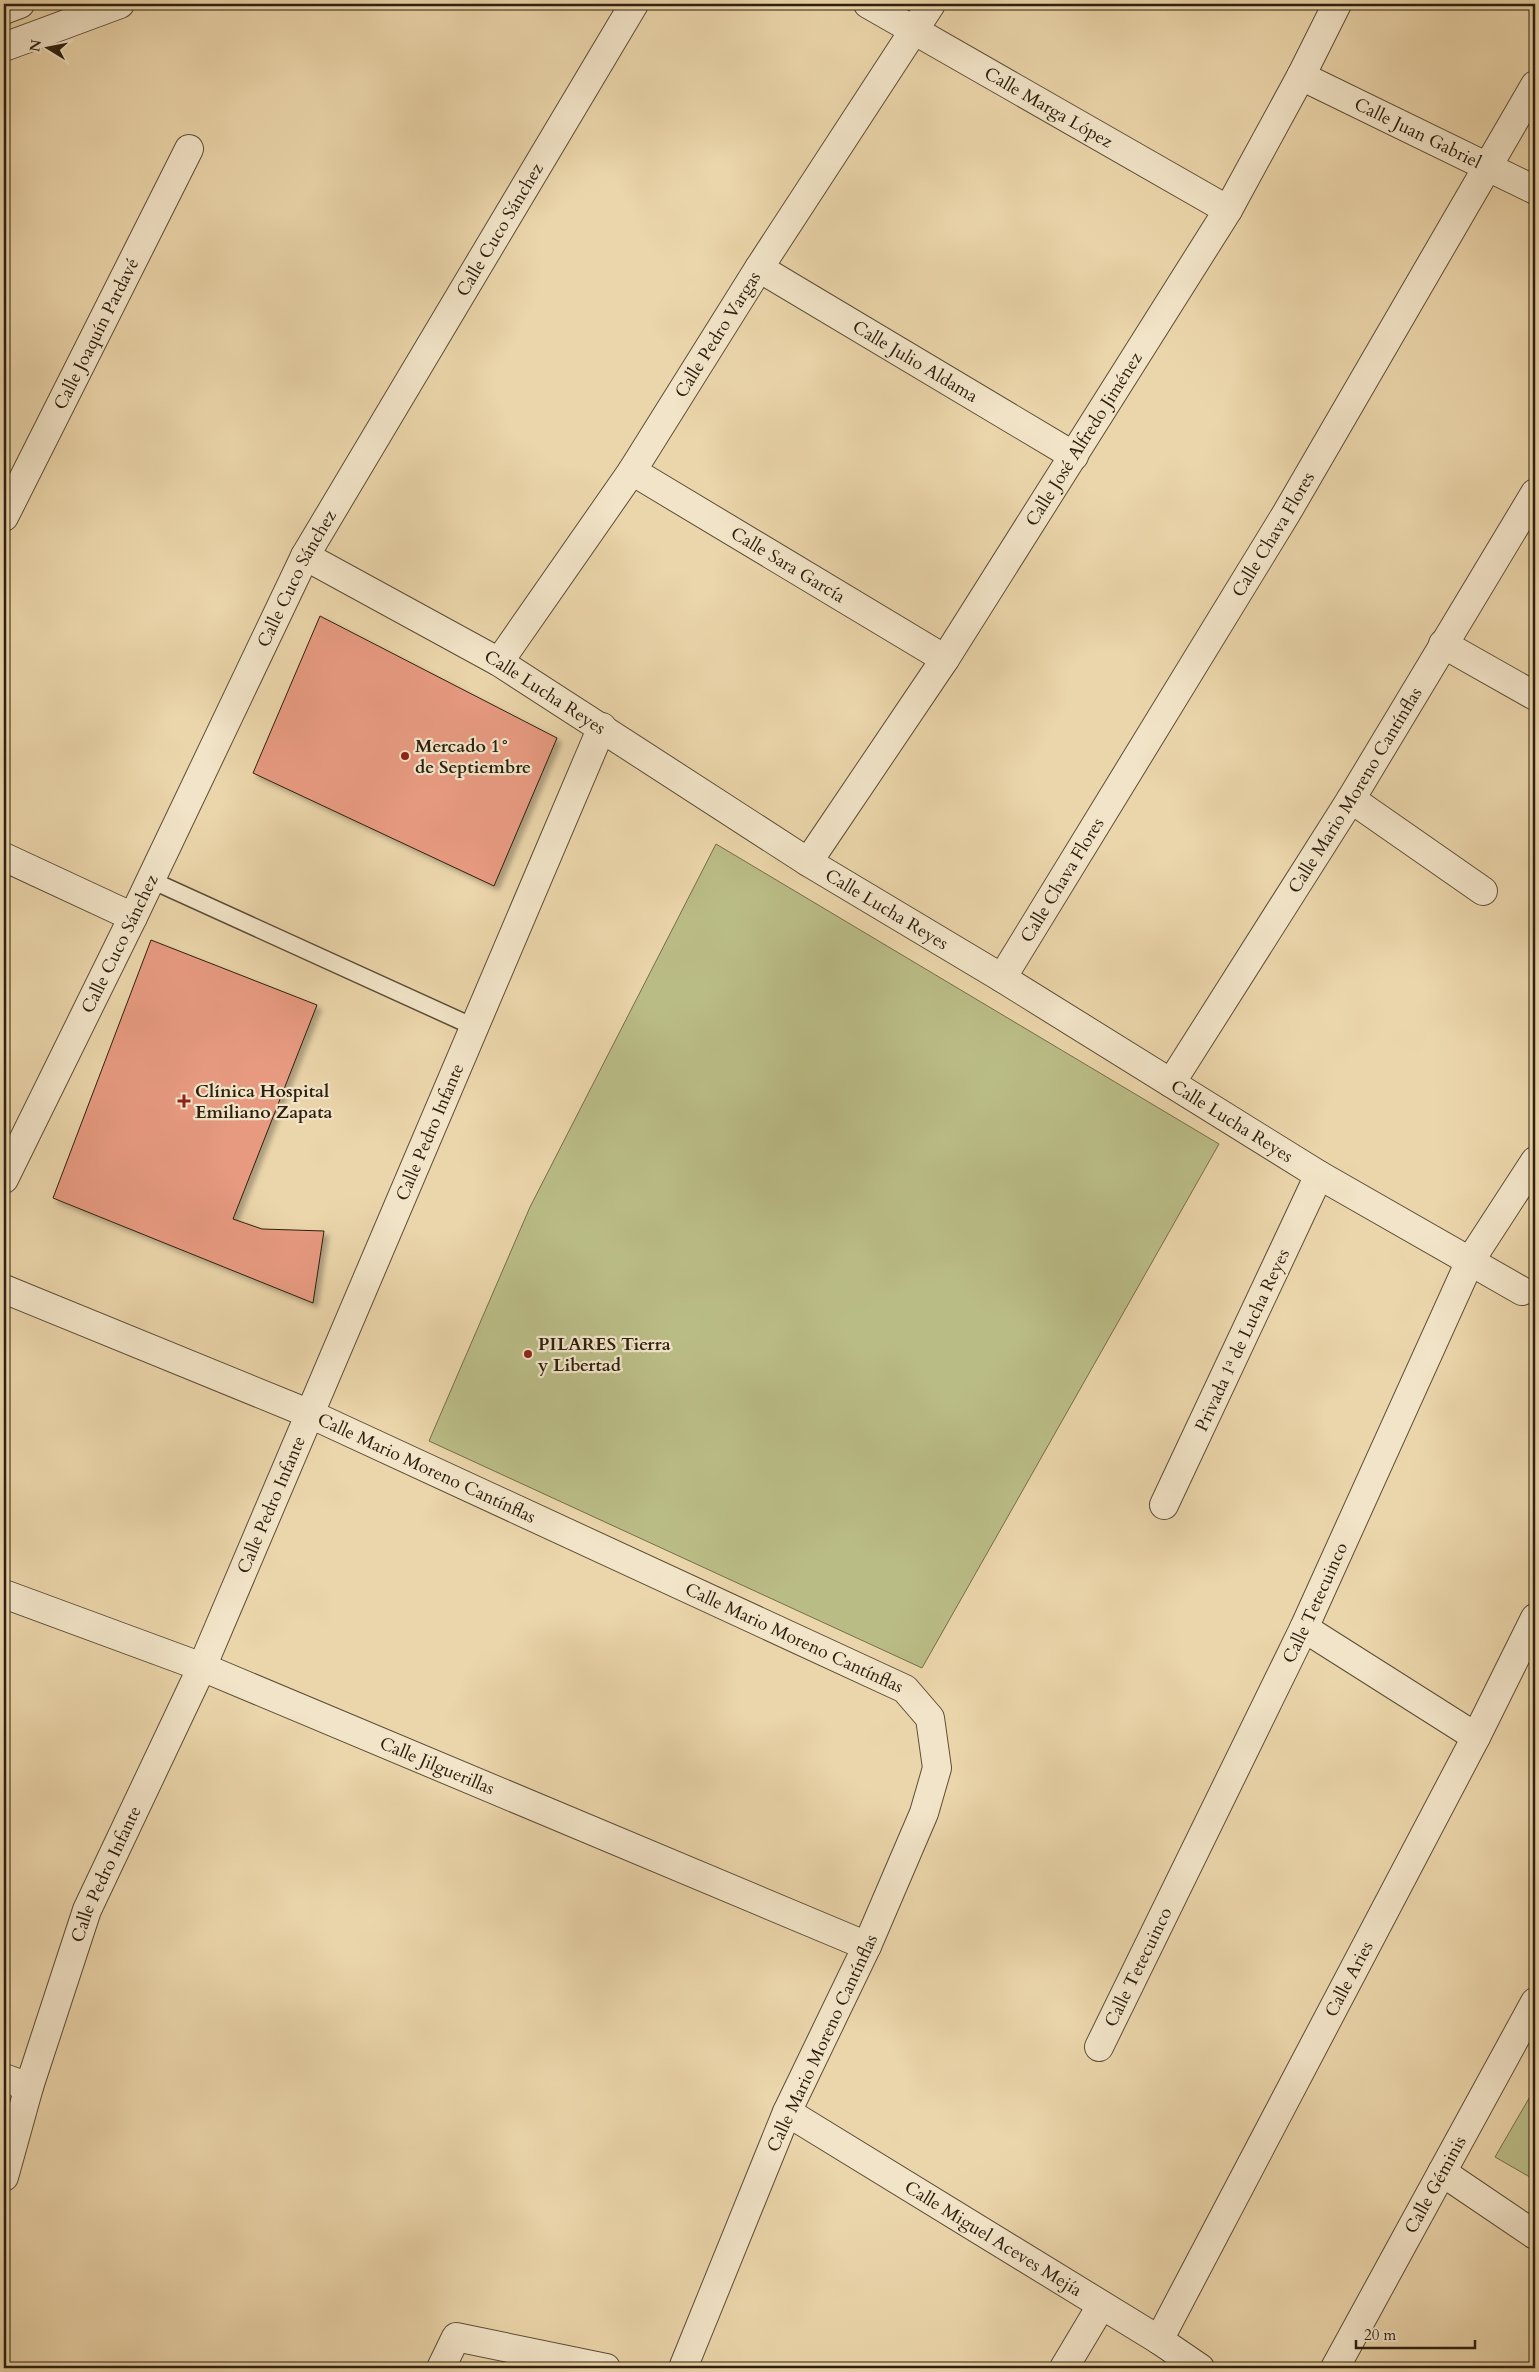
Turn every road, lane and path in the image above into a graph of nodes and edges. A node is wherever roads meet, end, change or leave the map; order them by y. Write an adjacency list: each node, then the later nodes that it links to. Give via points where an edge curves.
1 (20, 4): 7 (street)
2 (120, 4): 9 (street)
3 (634, 4): 21 (street, Calle Cuco Sánchez)
4 (868, 4): 8 (street, Calle Marga López)
5 (931, 4): 8 (street, Calle Pedro Vargas)
6 (1337, 4): 10 (street, Calle José Alfredo Jiménez)
7 (4, 10)
8 (915, 31): 15 (street, Calle Marga López); 16 (street, Calle Pedro Vargas)
9 (4, 48)
10 (1301, 76): 13 (street, Calle Juan Gabriel); 15 (street, Calle José Alfredo Jiménez)
11 (1535, 85): 13 (street, Calle Chava Flores)
12 (189, 149): 20 (street, Calle Joaquín Pardavé)
13 (1487, 167): 14 (street, Calle Juan Gabriel); 33 (street, Calle Chava Flores, via 1286,514)
14 (1535, 190)
15 (1228, 210): 17 (street, Calle José Alfredo Jiménez)
16 (759, 268): 17 (street, Calle Julio Aldama); 18 (street, Calle Pedro Vargas)
17 (1074, 456): 23 (street, Calle José Alfredo Jiménez)
18 (632, 471): 23 (street, Calle Sara García); 24 (street, Calle Pedro Vargas)
19 (1535, 493): 22 (street, Calle Mario Moreno Cantínflas)
20 (4, 517)
21 (305, 556): 24 (street, Calle Lucha Reyes); 30 (street, Calle Cuco Sánchez)
22 (1443, 644): 25 (street); 27 (street, Calle Mario Moreno Cantínflas)
23 (945, 659): 29 (street, Calle José Alfredo Jiménez)
24 (499, 662): 26 (street, Calle Lucha Reyes)
25 (1535, 696)
26 (602, 727): 29 (street, Calle Lucha Reyes); 34 (street, Calle Pedro Infante)
27 (1351, 799): 31 (street); 35 (street, Calle Mario Moreno Cantínflas)
28 (4, 857): 32 (street)
29 (808, 862): 33 (street, Calle Lucha Reyes)
30 (151, 880): 32 (street, Calle Cuco Sánchez); 34 (lane)
31 (1483, 891)
32 (134, 917): 36 (street, Calle Cuco Sánchez)
33 (1002, 978): 35 (street, Calle Lucha Reyes)
34 (474, 1027): 43 (street, Calle Pedro Infante)
35 (1172, 1083): 38 (street, Calle Lucha Reyes)
36 (11, 1144): 39 (street, Calle Cuco Sánchez)
37 (1535, 1161): 40 (street, Calle Tetecuinco)
38 (1319, 1174): 40 (street, Calle Lucha Reyes); 44 (street, Privada 1ª de Lucha Reyes)
39 (4, 1179)
40 (1470, 1261): 42 (street, Calle Lucha Reyes); 47 (street, Calle Tetecuinco)
41 (4, 1289): 43 (street, Calle Mario Moreno Cantínflas)
42 (1522, 1291)
43 (310, 1414): 48 (street, Calle Pedro Infante); 50 (street, Calle Mario Moreno Cantínflas, via 905,1689 930,1718 938,1768 924,1813)
44 (1164, 1505)
45 (4, 1594): 48 (street, Calle Jilguerillas)
46 (1535, 1618): 49 (street, Calle Aries)
47 (1304, 1628): 49 (street); 52 (street, Calle Tetecuinco)
48 (202, 1667): 50 (street, Calle Jilguerillas); 54 (street, Calle Pedro Infante, via 88,1910)
49 (1476, 1737): 60 (street, Calle Aries)
50 (867, 1946): 55 (street, Calle Mario Moreno Cantínflas)
51 (1535, 2005): 56 (street, Calle Géminis)
52 (1099, 2047)
53 (4, 2078): 54 (street)
54 (29, 2087): 57 (street, Calle Pedro Infante)
55 (787, 2112): 59 (street, Calle Miguel Aceves Mejía); 63 (street, Calle Mario Moreno Cantínflas)
56 (1442, 2172): 58 (street); 66 (street, Calle Géminis)
57 (4, 2177)
58 (1535, 2235)
59 (1101, 2306): 60 (street, Calle Miguel Aceves Mejía); 64 (street)
60 (1159, 2340): 65 (street, Calle Miguel Aceves Mejía)
61 (441, 2368): 62 (street, via 456,2337)
62 (606, 2368)
63 (683, 2368)
64 (1064, 2368)
65 (1200, 2368)
66 (1335, 2368)

